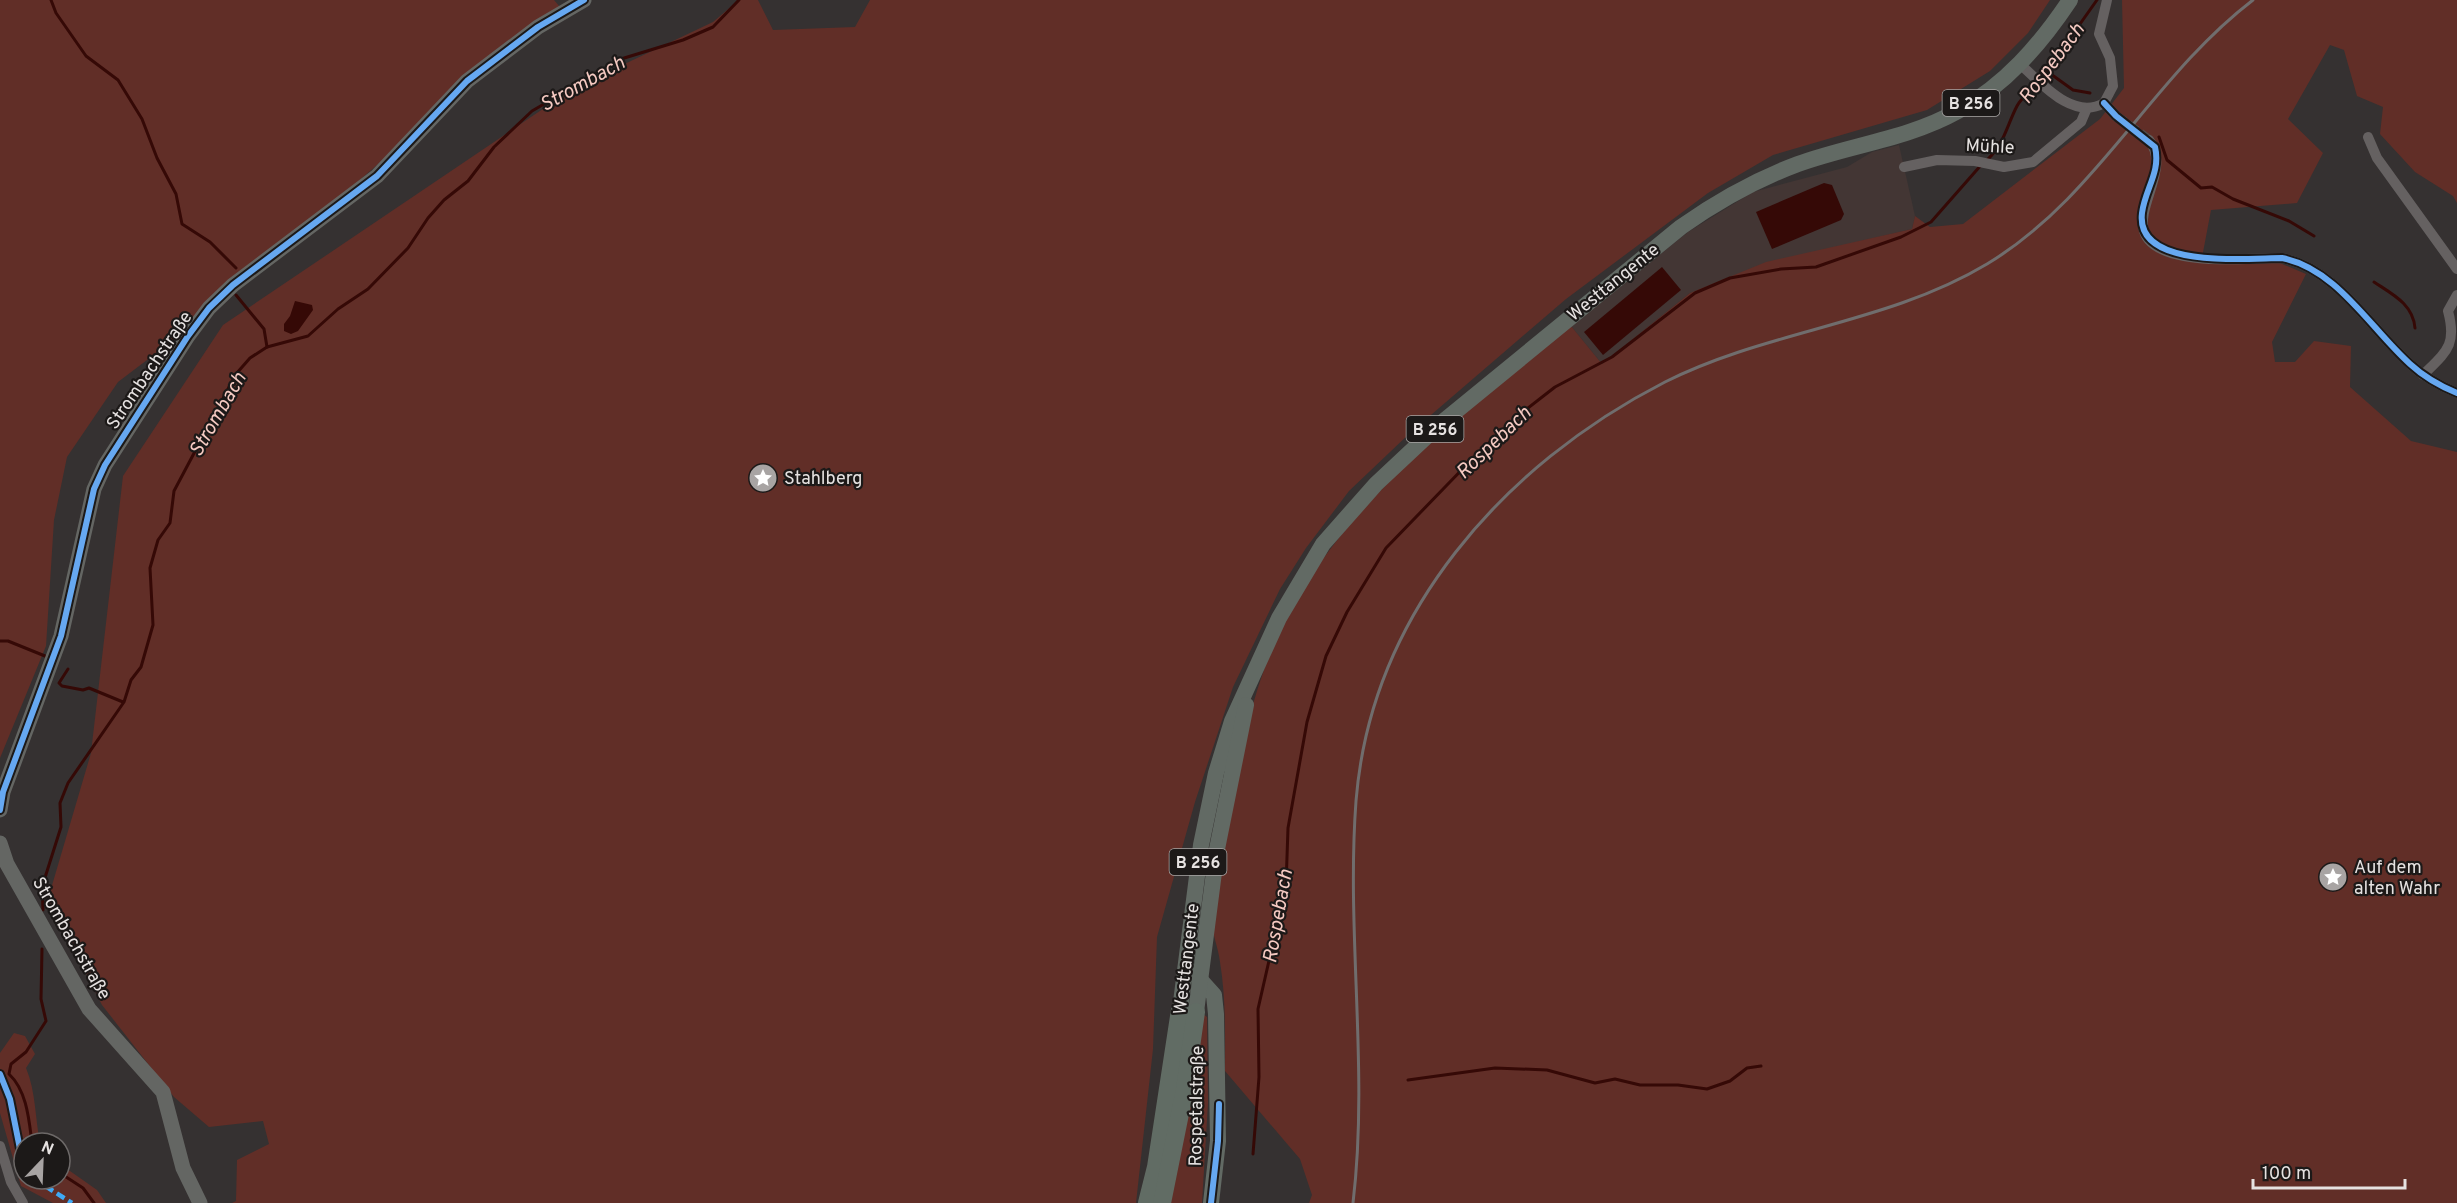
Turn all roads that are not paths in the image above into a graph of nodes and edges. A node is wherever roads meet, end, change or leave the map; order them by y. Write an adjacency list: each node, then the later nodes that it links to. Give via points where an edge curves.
1 (584, 0): 16 (main road, Strombachstraße, via 538,27 467,81 376,176 233,285 188,336 105,465 94,489 66,619 3,792)
2 (2070, 0): 4 (main road, Westtangente / B 256)
3 (2107, 0): 5 (street, via 2099,34 2110,58 2113,86)
4 (2020, 64): 6 (street, via 2050,91 2070,104); 15 (main road, Westtangente / B 256, via 1957,112 1902,134 1798,164 1750,184 1681,227 1439,425 1376,484 1323,544 1279,618)
5 (2104, 103): 6 (street); 7 (street)
6 (2087, 108): 10 (street, Mühle, via 2081,122 2033,162 2004,166 1937,160)
7 (2116, 116)
8 (2368, 137): 11 (street, via 2377,158)
9 (2150, 140): 13 (street, via 2157,165 2142,212 2142,229 2150,241 2184,256 2297,261 2350,300)
10 (1904, 167)
11 (2457, 269)
12 (2457, 295): 13 (street, via 2448,311 2452,343)
13 (2423, 375): 14 (street)
14 (2457, 393)
15 (1250, 684): 18 (main road, Westtangente / B 256, via 1232,721 1216,773); 19 (main road, Westtangente / B 256, via 1217,849)
16 (0, 810)
17 (0, 843): 23 (main road, Strombachstraße, via 7,864 79,995 163,1092 183,1168)
18 (1186, 952): 19 (main road, Rospetalstraße, via 1189,965); 20 (main road, Westtangente / B 256)
19 (1200, 980): 20 (main road, Westtangente / B 256); 26 (main road, Rospetalstraße, via 1214,995 1216,1014 1218,1142)
20 (1188, 1011): 24 (highway, Westtangente / B 256); 25 (highway, Westtangente / B 256, via 1185,1089)
21 (0, 1146): 22 (street, via 11,1182)
22 (23, 1203)
23 (200, 1203)
24 (1147, 1203)
25 (1162, 1203)
26 (1211, 1203)

